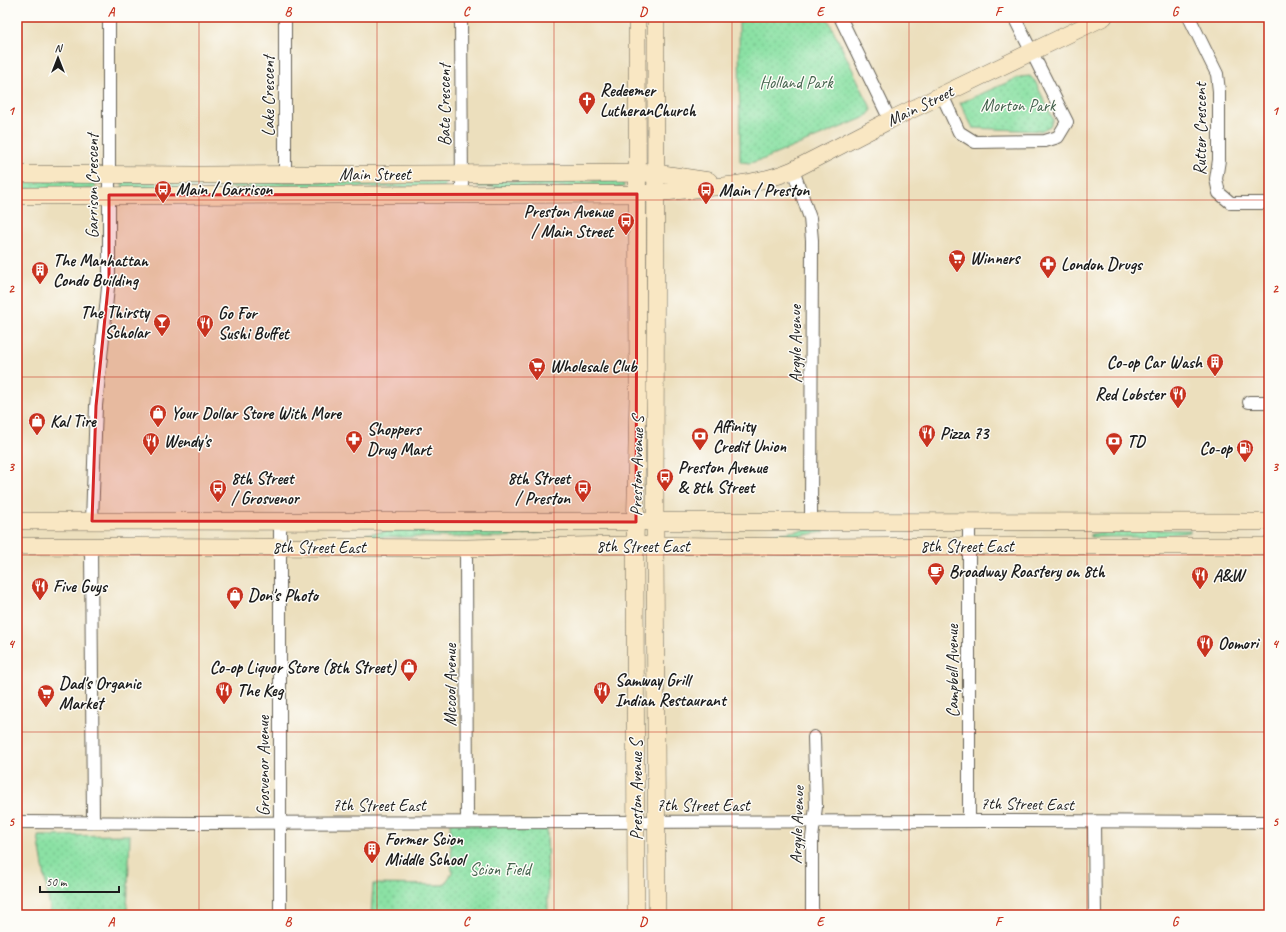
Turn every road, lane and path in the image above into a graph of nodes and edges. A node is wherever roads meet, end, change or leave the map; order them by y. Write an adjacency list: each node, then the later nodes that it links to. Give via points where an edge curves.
1 (109, 17): 18 (street, Garrison Crescent)
2 (285, 17): 19 (street, Lake Crescent)
3 (461, 17): 16 (street, Bate Crescent)
4 (637, 17): 17 (main road, Preston Avenue S)
5 (656, 17): 14 (main road, Preston Avenue S)
6 (840, 17): 12 (street)
7 (1014, 17): 10 (street)
8 (1104, 17): 10 (main road, Main Street)
9 (1189, 17): 26 (street, Rutter Crescent, via 1217,74 1219,152 1216,179 1219,193 1231,203)
10 (1031, 53): 11 (main road, Main Street); 11 (street, via 1066,122 1058,137 1045,141 975,142 959,132)
11 (942, 95): 12 (main road, Main Street)
12 (890, 120): 13 (main road, Main Street)
13 (793, 170): 20 (main road, Main Street, via 779,176); 36 (street, Argyle Avenue, via 810,218 812,240)
14 (656, 173): 17 (main road, Main Street); 20 (main road, Main Street); 21 (main road, Preston Avenue S)
15 (17, 174): 18 (main road, Main Street)
16 (462, 174): 17 (main road, Main Street); 19 (main road, Main Street); 22 (street, Bate Crescent)
17 (637, 174): 23 (main road, Preston Avenue S)
18 (109, 175): 19 (main road, Main Street); 24 (street, Garrison Crescent)
19 (285, 175)
20 (733, 185): 21 (main road, Main Street)
21 (656, 193): 23 (main road, Main Street); 35 (main road, Preston Avenue S)
22 (462, 194): 23 (main road, Main Street); 24 (main road, Main Street)
23 (637, 194): 34 (main road, Preston Avenue S)
24 (109, 195): 25 (main road, Main Street); 30 (street, Garrison Crescent, via 108,278 96,406)
25 (17, 196)
26 (1269, 203)
27 (1249, 402): 28 (street)
28 (1269, 402)
29 (17, 521): 30 (main road, 8th Street East)
30 (92, 521): 31 (main road, 8th Street East)
31 (171, 521): 32 (main road, 8th Street East); 41 (main road, via 102,531 91,538)
32 (280, 521): 34 (main road, 8th Street East); 42 (street, Grosvenor Avenue)
33 (969, 521): 36 (main road, 8th Street East); 37 (main road, 8th Street East); 43 (street, Campbell Avenue)
34 (636, 522): 35 (main road, 8th Street East); 38 (main road, Preston Avenue S)
35 (656, 522): 36 (main road, 8th Street East); 39 (main road, Preston Avenue S)
36 (811, 522)
37 (1269, 522)
38 (635, 545): 39 (main road, 8th Street East); 45 (main road, 8th Street East); 47 (main road, Preston Avenue S)
39 (655, 545): 43 (main road, 8th Street East); 53 (main road, Preston Avenue S)
40 (17, 546): 41 (main road, 8th Street East)
41 (91, 546): 42 (main road, 8th Street East); 50 (street)
42 (280, 546): 45 (main road, 8th Street East); 51 (street, Grosvenor Avenue)
43 (969, 546): 44 (main road, 8th Street East); 48 (street, Campbell Avenue)
44 (1269, 546)
45 (466, 548): 52 (street, Mccool Avenue)
46 (814, 737): 54 (street, Argyle Avenue)
47 (636, 821): 52 (street, 7th Street East); 53 (street, 7th Street East); 58 (main road, Preston Avenue S)
48 (969, 821): 54 (street, 7th Street East); 55 (street, 7th Street East)
49 (17, 822): 50 (street, 7th Street East)
50 (93, 822): 51 (street, 7th Street East)
51 (280, 822): 52 (street, 7th Street East); 57 (street, Grosvenor Avenue)
52 (467, 822)
53 (656, 822): 54 (street, 7th Street East); 59 (main road, Preston Avenue S)
54 (814, 822): 60 (street, Argyle Avenue)
55 (1094, 822): 56 (street, 7th Street East); 61 (street)
56 (1269, 822)
57 (280, 915)
58 (636, 915)
59 (657, 915)
60 (812, 915)
61 (1094, 915)

